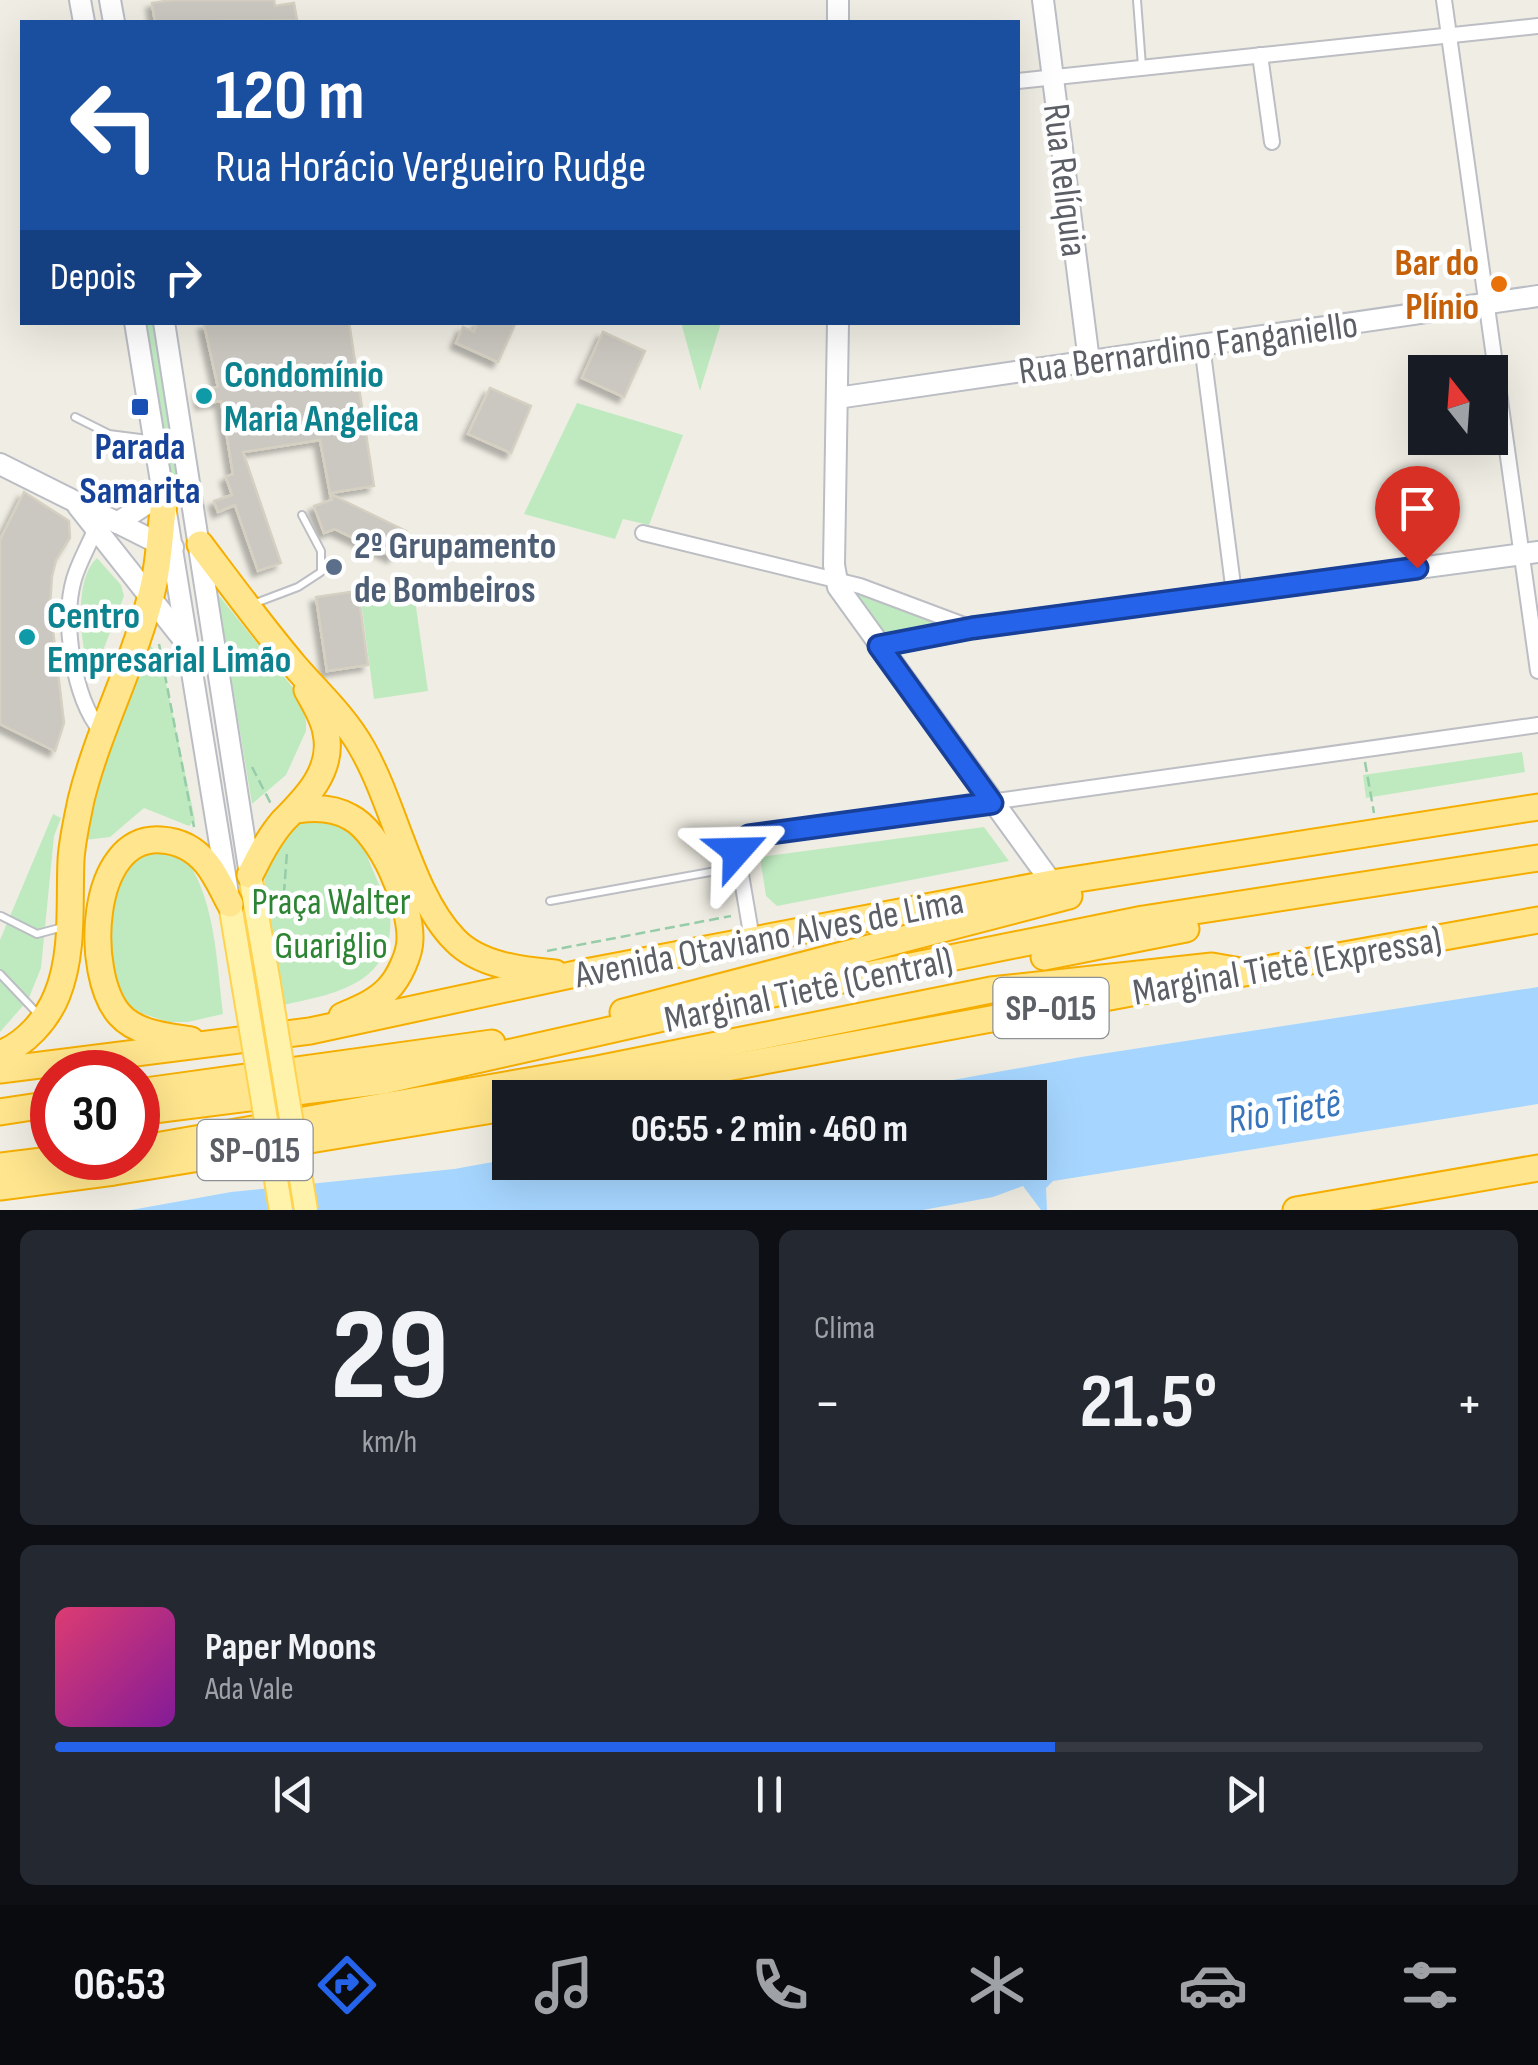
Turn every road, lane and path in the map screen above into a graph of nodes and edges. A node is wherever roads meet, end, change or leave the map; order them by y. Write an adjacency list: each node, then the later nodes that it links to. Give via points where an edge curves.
1 (1043, 0): 8 (street, Rua Relíquia)
2 (1137, 0): 7 (lane)
3 (1444, 0): 5 (street)
4 (1538, 26): 5 (street)
5 (1449, 35): 6 (street); 12 (street)
6 (1260, 55): 7 (street); 10 (street)
7 (1142, 67): 8 (street)
8 (1053, 77): 9 (street); 17 (street, Rua Relíquia)
9 (1020, 81)
10 (1272, 142)
11 (1538, 296): 12 (street, Rua Bernardino Fanganiello)
12 (1486, 303): 16 (street, Rua Bernardino Fanganiello); 31 (street)
13 (135, 325): 20 (street)
14 (164, 325): 28 (street)
15 (838, 325): 18 (street)
16 (1202, 344): 17 (street, Rua Bernardino Fanganiello); 34 (street)
17 (1089, 361): 18 (street, Rua Bernardino Fanganiello)
18 (838, 398): 33 (street)
19 (75, 417): 20 (lane, via 109,434)
20 (154, 439): 22 (street)
21 (0, 464): 23 (street)
22 (164, 497): 25 (street); 30 (highway)
23 (74, 501): 25 (street); 26 (street)
24 (302, 516): 36 (lane, via 321,551 321,572)
25 (117, 523): 30 (street)
26 (96, 528): 29 (street); 32 (street)
27 (642, 533): 33 (street)
28 (200, 544): 30 (street); 36 (highway); 55 (street)
29 (111, 546): 32 (street); 35 (street)
30 (166, 546): 35 (highway); 40 (street)
31 (1530, 553): 34 (street); 42 (street)
32 (82, 561): 44 (street, via 70,598 70,629 80,690)
33 (836, 579): 37 (street); 39 (street)
34 (1234, 592): 37 (street)
35 (152, 596): 40 (street); 44 (highway)
36 (247, 606): 41 (highway)
37 (972, 628): 39 (street)
38 (154, 636): 49 (path)
39 (879, 646): 46 (street)
40 (190, 648): 59 (street)
41 (296, 667): 48 (highway, via 326,733 317,783); 68 (highway, via 361,746 386,791 428,902 457,943 503,965)
42 (1538, 671)
43 (1538, 725): 45 (street)
44 (101, 731): 64 (highway, via 71,856)
45 (1363, 750): 46 (street); 50 (path)
46 (992, 803): 53 (street, via 749,836 738,845); 56 (street)
47 (1538, 806): 50 (highway, Avenida Otaviano Alves de Lima)
48 (297, 810): 55 (highway); 71 (highway, via 331,809 364,827 401,892 410,943 388,990)
49 (195, 831)
50 (1378, 833): 54 (highway, Avenida Otaviano Alves de Lima)
51 (288, 846): 60 (path, via 284,892)
52 (1538, 858): 58 (highway, Marginal Tietê (Central))
53 (740, 867): 57 (lane); 61 (street)
54 (1134, 872): 56 (highway, Avenida Otaviano Alves de Lima); 77 (highway, via 1013,911 562,1028)
55 (250, 875): 90 (main road, bridge)
56 (1052, 884): 65 (highway, Avenida Otaviano Alves de Lima)
57 (550, 901)
58 (1256, 903): 75 (highway, via 1195,927 689,1027 611,1054); 79 (highway, Marginal Tietê (Central), via 869,974 382,1080)
59 (230, 904): 72 (highway, via 207,863 169,840 131,845 106,878 99,970 118,1014 151,1032); 89 (main road, bridge)
60 (274, 912)
61 (747, 912): 65 (street); 66 (path)
62 (1, 916): 64 (lane, via 37,934)
63 (1538, 920): 67 (highway, Marginal Tietê (Expressa) / SP-015)
64 (69, 925): 70 (highway, via 64,975)
65 (752, 939): 68 (highway, Avenida Otaviano Alves de Lima)
66 (532, 954)
67 (1246, 972): 75 (highway, SP-015, via 1212,966 991,990); 76 (highway, Marginal Tietê (Expressa) / SP-015)
68 (580, 973): 71 (highway, Avenida Otaviano Alves de Lima)
69 (0, 974): 70 (lane)
70 (43, 1019): 73 (highway)
71 (310, 1031): 72 (highway, Avenida Otaviano Alves de Lima)
72 (211, 1045): 74 (highway, Avenida Otaviano Alves de Lima)
73 (0, 1054)
74 (0, 1070)
75 (597, 1070): 84 (highway, SP-015)
76 (661, 1080)
77 (160, 1089)
78 (30, 1107): 81 (highway)
79 (160, 1109)
80 (492, 1110): 88 (highway, SP-015)
81 (0, 1112)
82 (30, 1122): 83 (highway)
83 (0, 1124)
84 (160, 1145)
85 (30, 1162): 86 (highway)
86 (0, 1166)
87 (1538, 1168): 91 (highway)
88 (0, 1186)
89 (282, 1210)
90 (306, 1210)
91 (1296, 1210)

